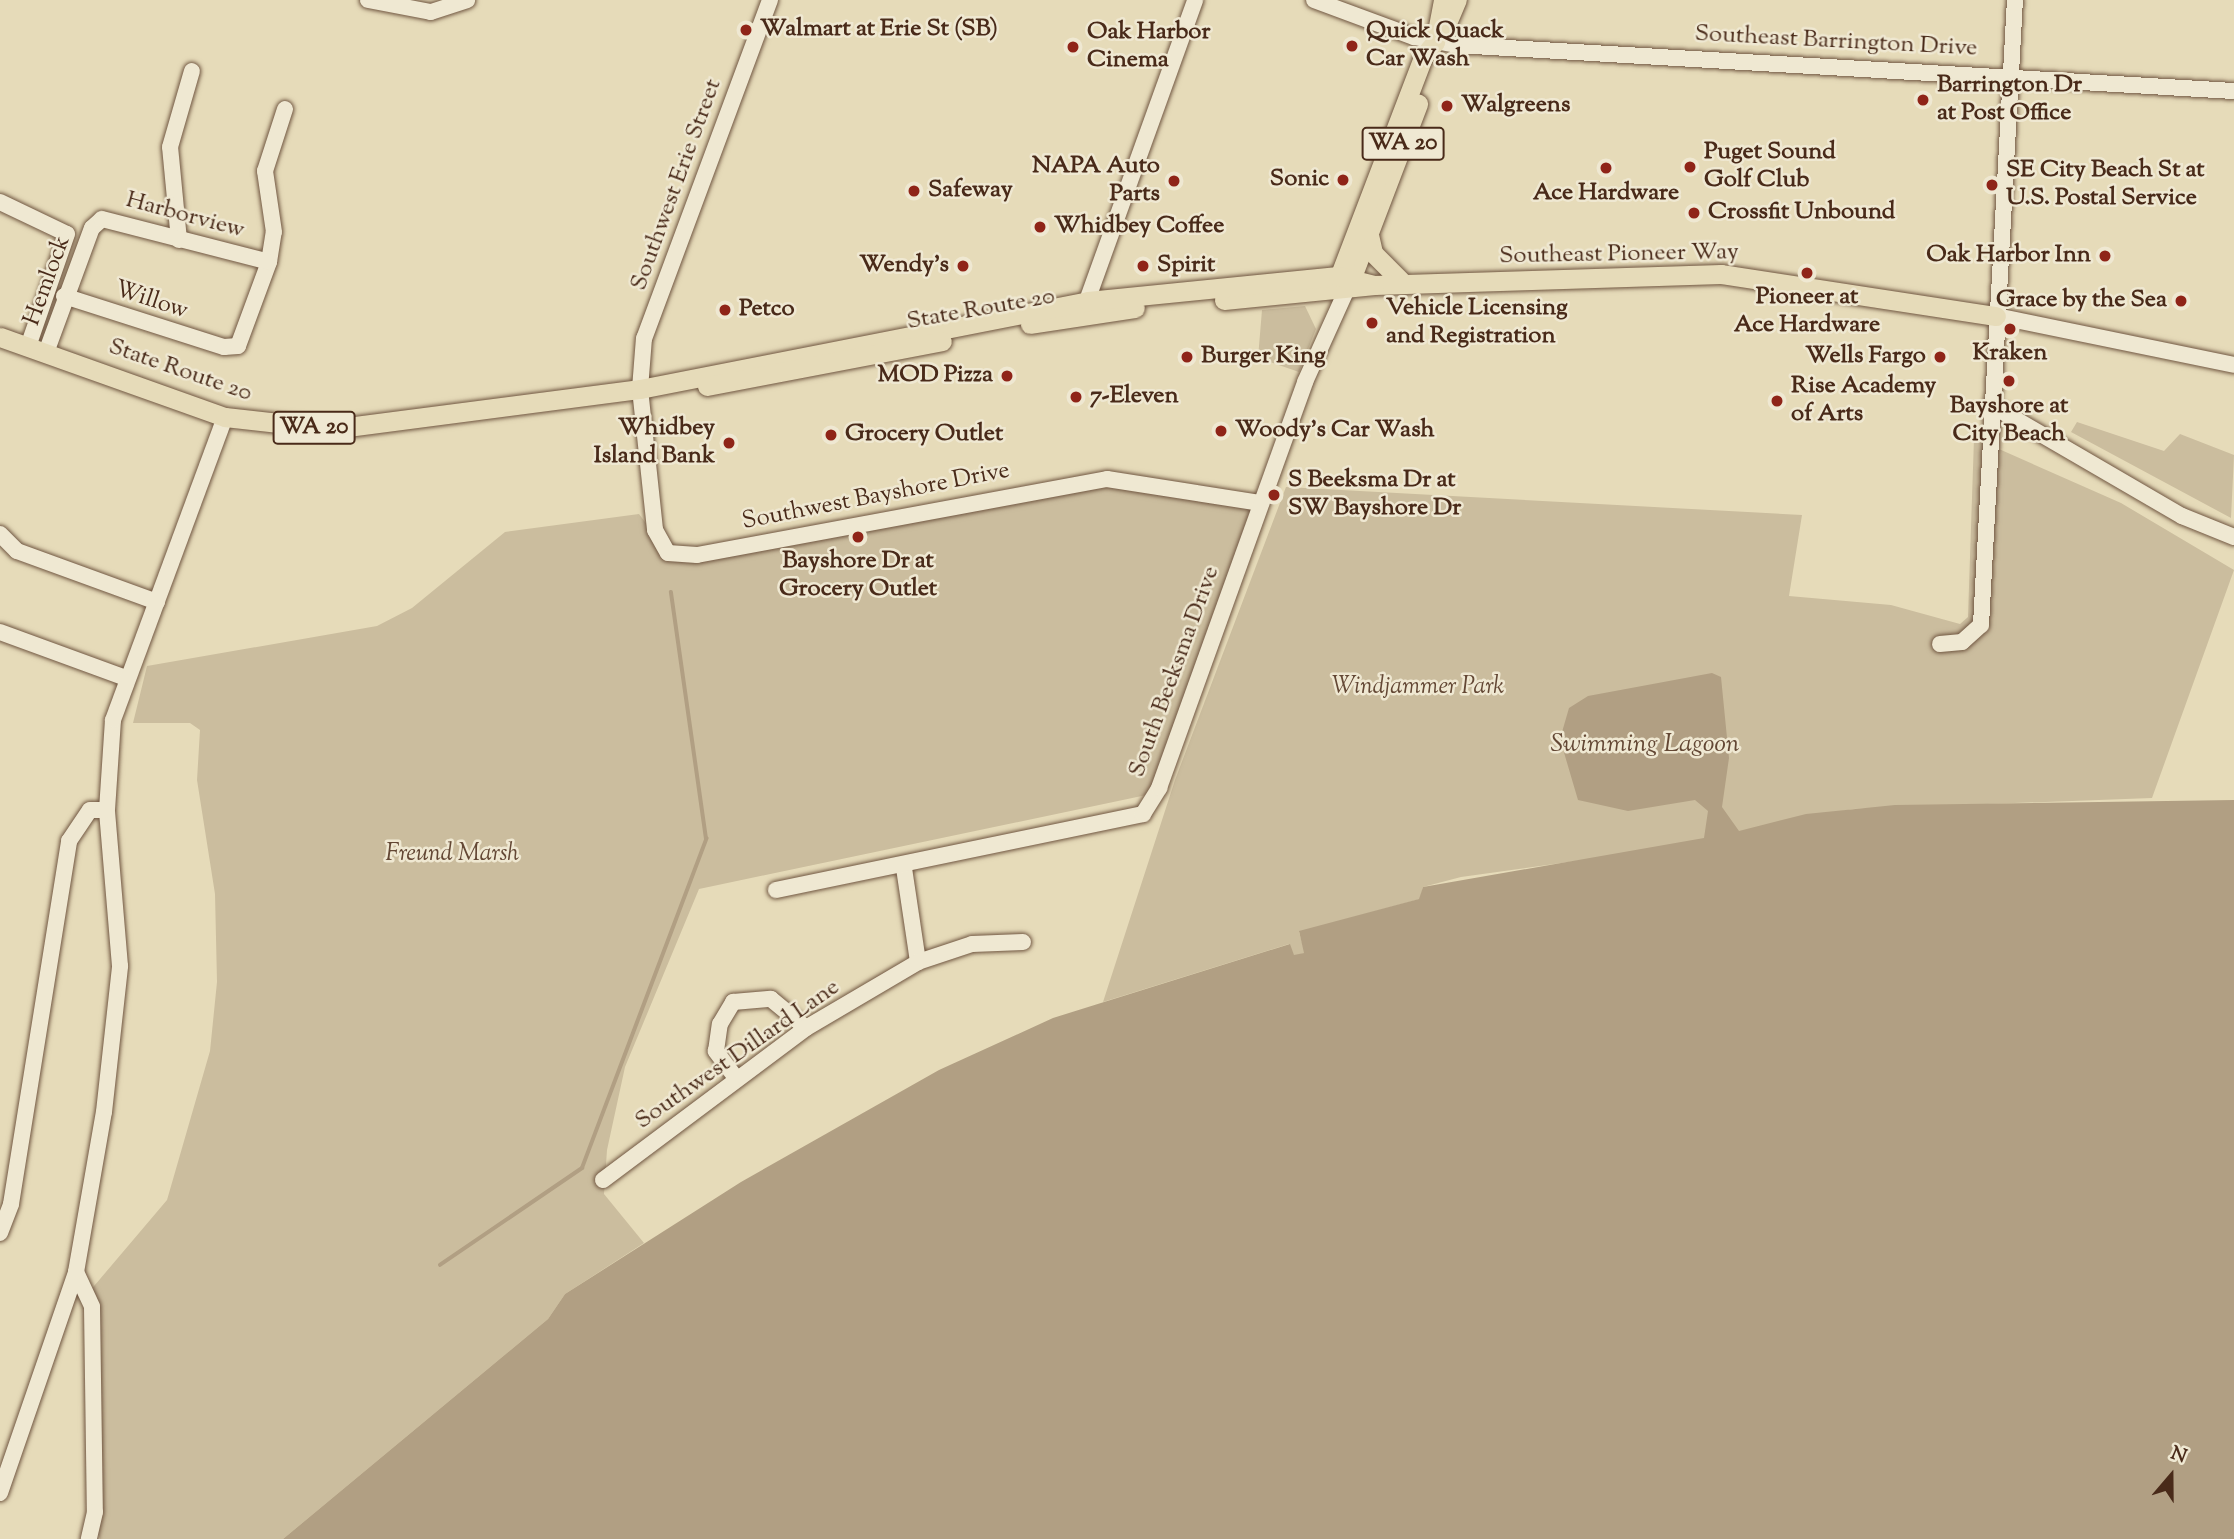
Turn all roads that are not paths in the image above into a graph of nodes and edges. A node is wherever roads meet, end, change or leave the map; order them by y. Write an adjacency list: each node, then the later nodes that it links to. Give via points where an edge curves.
1 (368, 0): 2 (street, via 431,12)
2 (467, 0)
3 (770, 0): 28 (street, Southwest Erie Street, via 644,338)
4 (1195, 0): 22 (street)
5 (1314, 0): 9 (street, Southeast Barrington Drive)
6 (1443, 0): 9 (main road, WA 20)
7 (1457, 0): 9 (main road, WA 20)
8 (2015, 0): 11 (street)
9 (1435, 42): 11 (street, Southeast Barrington Drive); 16 (main road, WA 20, via 1429,77); 19 (main road, WA 20, via 1423,57)
10 (192, 71): 17 (street, via 170,148)
11 (2011, 74): 12 (street, Southeast Barrington Drive); 23 (street)
12 (2234, 90)
13 (285, 109): 18 (street, via 265,171 274,232)
14 (0, 202): 26 (street, via 68,234)
15 (92, 228): 17 (street, Harborview, via 112,218); 21 (street, Hemlock)
16 (1369, 235): 19 (main road, WA 20); 20 (main road, via 1373,253)
17 (179, 240): 18 (street, Harborview)
18 (269, 262): 21 (street, Willow, via 241,341 224,347)
19 (1343, 283): 20 (main road, Southeast Pioneer Way); 22 (main road, WA 20); 24 (main road, State Route 20 / WA 20); 31 (street, South Beeksma Drive)
20 (1404, 284): 23 (main road, Southeast Pioneer Way, via 1721,274)
21 (64, 296): 26 (street, Hemlock)
22 (1088, 301): 24 (street); 28 (main road, State Route 20 / WA 20)
23 (1996, 316): 27 (street, Southeast Pioneer Way); 29 (street)
24 (1075, 317): 28 (main road, State Route 20 / WA 20, via 693,388)
25 (0, 337): 26 (main road, State Route 20 / WA 20)
26 (38, 347): 30 (main road, State Route 20 / WA 20)
27 (2234, 365)
28 (640, 389): 30 (main road, State Route 20 / WA 20, via 332,429); 31 (street, Southwest Bayshore Drive, via 655,530 660,546 675,555 1107,479)
29 (1991, 405): 33 (street, via 2182,516); 36 (street, via 1981,625 1962,642)
30 (225, 417): 34 (street)
31 (1261, 503): 39 (street, South Beeksma Drive, via 1159,788 1143,814)
32 (0, 534): 34 (street, via 17,551)
33 (2234, 537)
34 (157, 602): 37 (street)
35 (0, 632): 37 (street)
36 (1940, 644)
37 (126, 678): 38 (street, via 113,720)
38 (108, 815): 46 (street, via 79,819 68,841 11,1204); 47 (street, via 120,966 104,1112)
39 (904, 868): 40 (street, South Beeksma Drive); 42 (street)
40 (776, 890)
41 (1023, 942): 42 (street, Southwest Dillard Lane, via 972,944)
42 (918, 962): 43 (street, Southwest Dillard Lane)
43 (806, 1028): 44 (street, Southwest Dillard Lane); 44 (street, via 771,999 733,1002 720,1024 716,1051)
44 (736, 1078): 45 (street, Southwest Dillard Lane)
45 (603, 1180)
46 (0, 1233)
47 (76, 1272): 48 (street); 49 (street, via 92,1307 95,1513)
48 (0, 1493)
49 (89, 1539)

